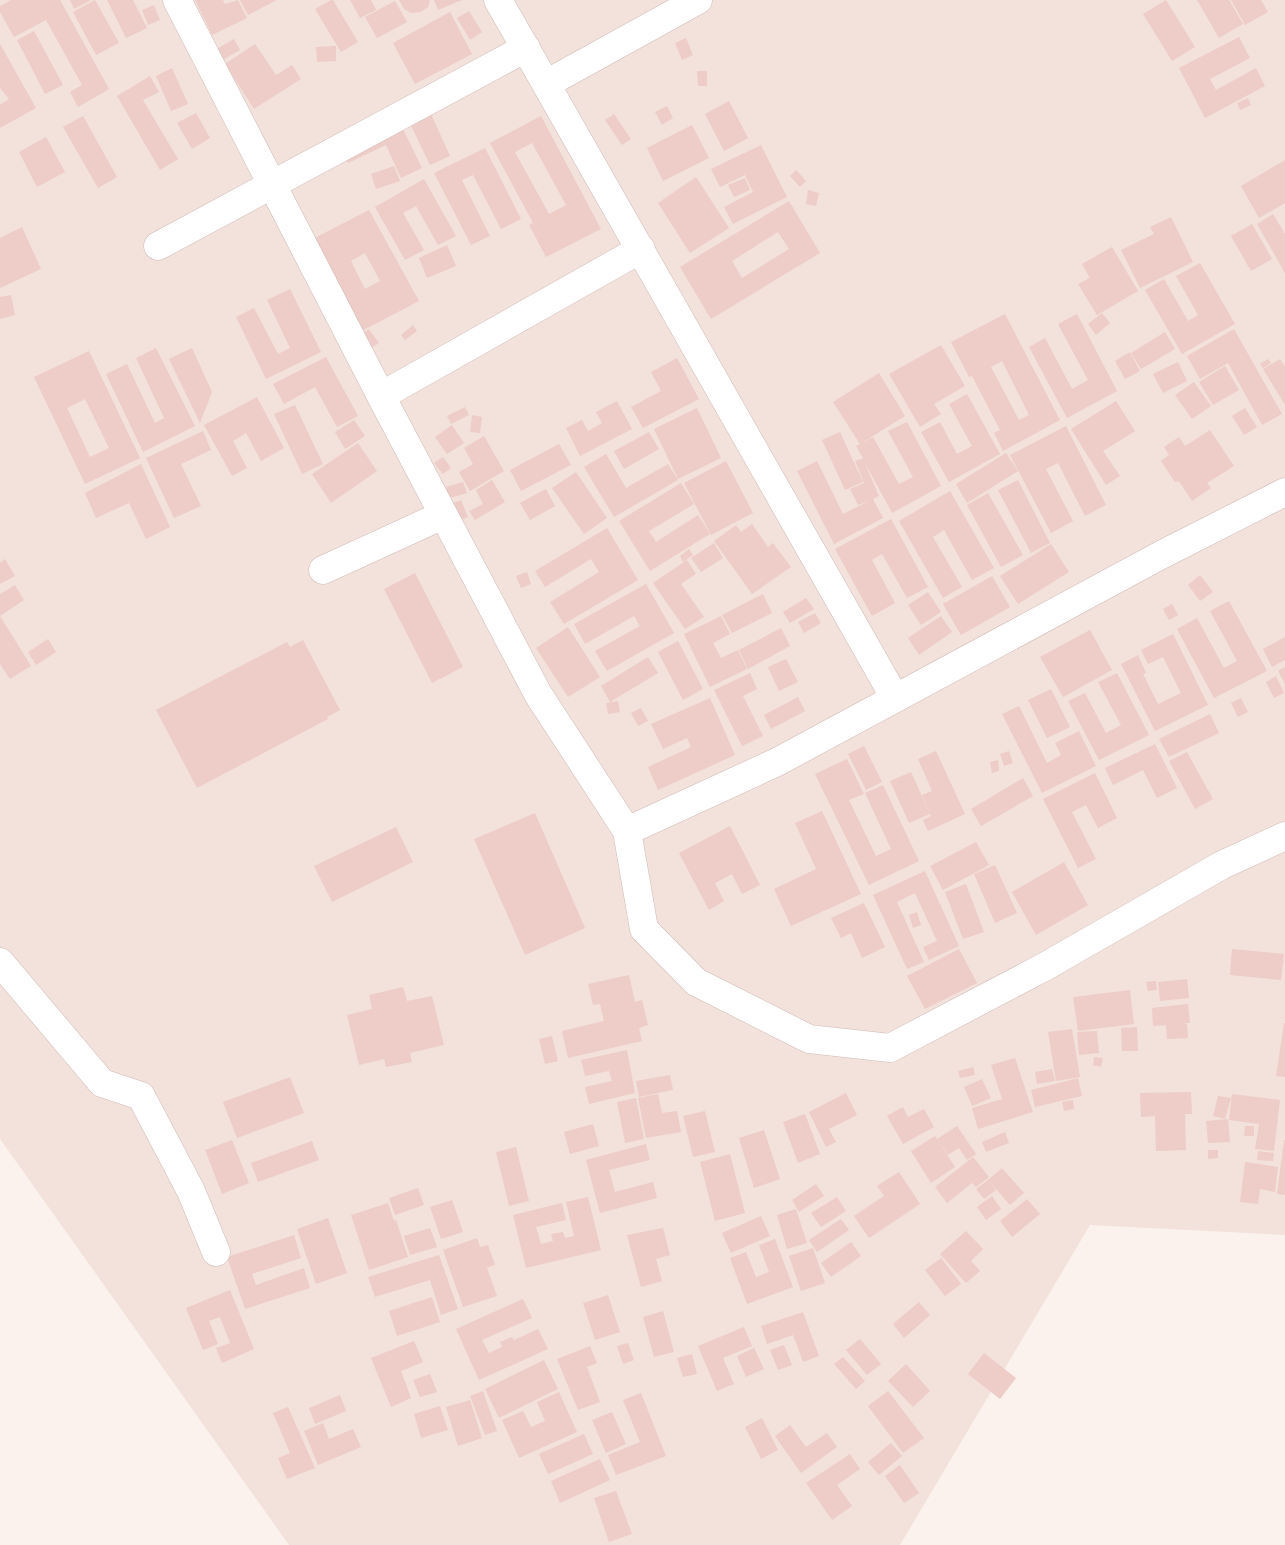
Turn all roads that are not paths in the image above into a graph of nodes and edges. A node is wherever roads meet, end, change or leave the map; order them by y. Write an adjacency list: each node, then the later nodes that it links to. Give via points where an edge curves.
1 (177, 0): 6 (street)
2 (498, 0): 4 (street)
3 (698, 0): 5 (street)
4 (526, 48): 5 (street); 6 (street)
5 (546, 84): 8 (street)
6 (272, 184): 7 (street); 9 (street)
7 (158, 246)
8 (641, 249): 9 (street); 13 (street)
9 (381, 396): 11 (street)
10 (1285, 492): 13 (street)
11 (443, 515): 12 (street); 14 (street, via 538,694)
12 (323, 570)
13 (895, 698): 14 (street, via 777,762)
14 (627, 831): 15 (street, via 644,929 696,982 809,1039 890,1048 1046,966 1222,865)
15 (1285, 836)
16 (0, 962): 17 (street, via 102,1083 141,1096 192,1191)
17 (216, 1252)

